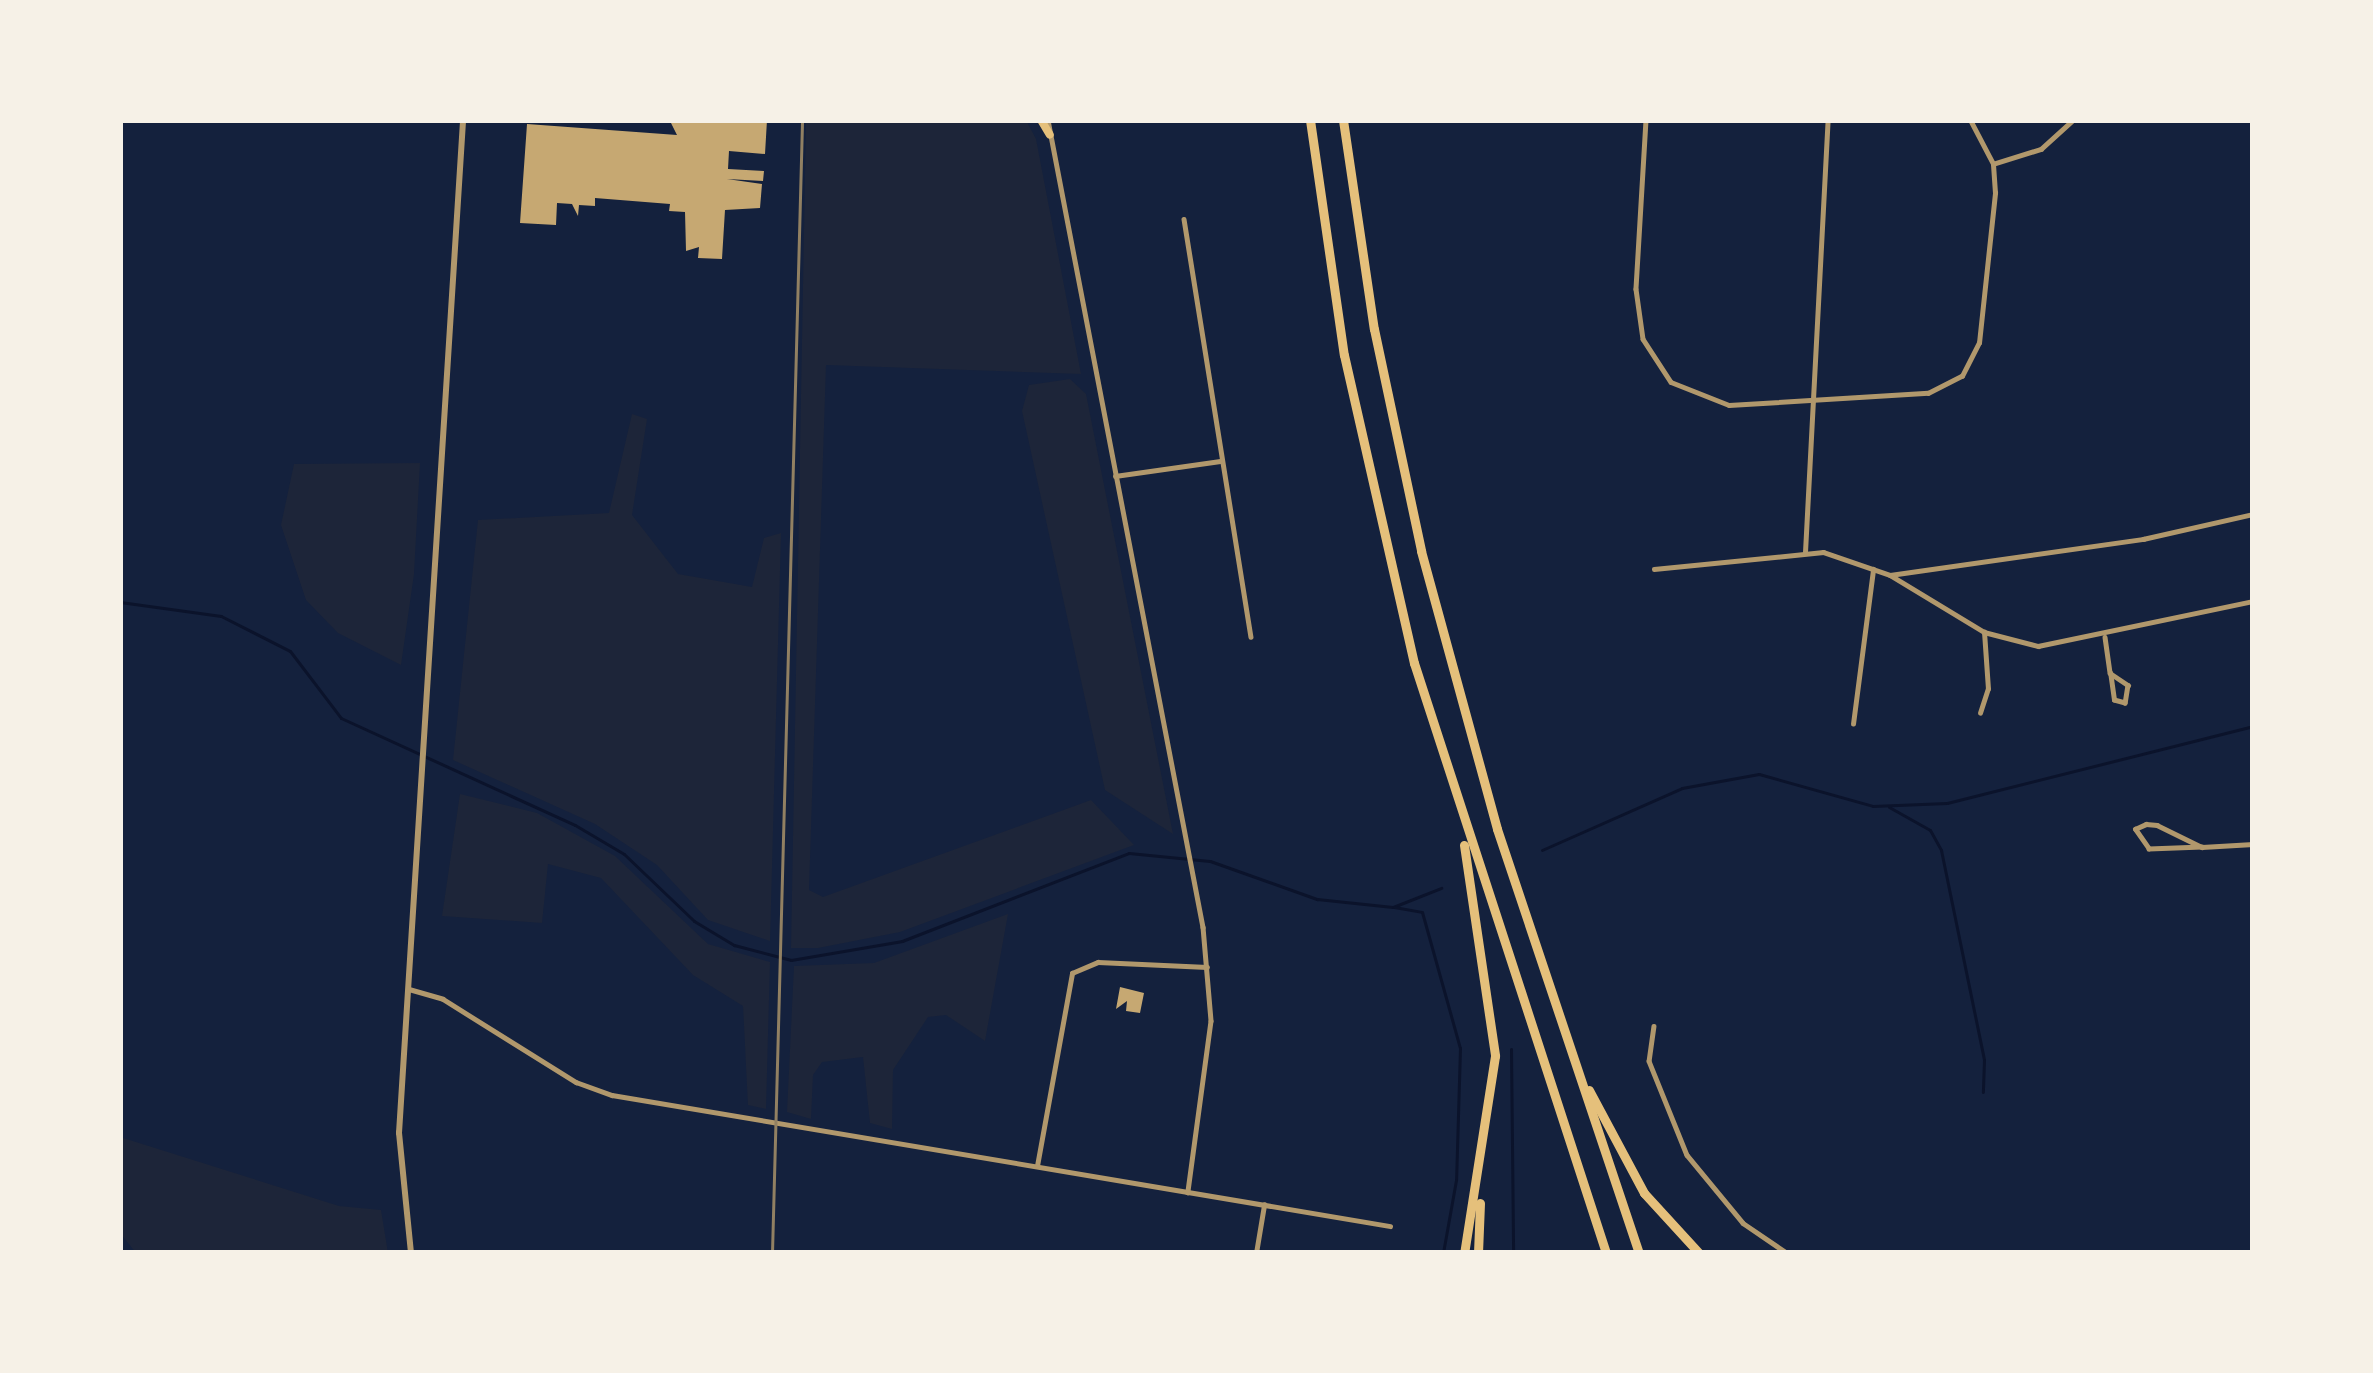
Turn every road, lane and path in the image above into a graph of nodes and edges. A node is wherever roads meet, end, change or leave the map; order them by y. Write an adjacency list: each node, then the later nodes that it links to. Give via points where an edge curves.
1 (463, 120): 33 (street)
2 (1045, 120): 11 (main road)
3 (1310, 120): 29 (highway, via 1356,417)
4 (1343, 120): 35 (highway, via 1374,329 1420,551 1497,829)
5 (1646, 120): 14 (street, via 1636,302 1654,364 1681,389 1716,404)
6 (1828, 120): 14 (street)
7 (1970, 120): 12 (street)
8 (2073, 120): 12 (street, via 2041,149)
9 (2138, 120): 10 (street)
10 (2163, 120)
11 (1050, 135): 16 (street)
12 (1993, 164): 14 (street, via 1981,330 1970,367 1928,393)
13 (1184, 219): 15 (street)
14 (1811, 400): 18 (street)
15 (1220, 460): 16 (street); 24 (street)
16 (1115, 476): 32 (street)
17 (2253, 514): 21 (street, via 2143,539)
18 (1804, 552): 19 (street); 20 (street)
19 (1654, 569)
20 (1873, 569): 21 (street); 28 (street)
21 (1890, 575): 23 (street)
22 (2253, 601): 25 (street)
23 (1984, 632): 25 (street, via 2038,646); 27 (street, via 1988,689)
24 (1251, 637)
25 (2105, 637): 26 (street)
26 (2110, 673): 26 (street, via 2114,700 2125,703 2128,685)
27 (1980, 713)
28 (1853, 724)
29 (1458, 816): 37 (highway, via 1493,999 1494,1075); 45 (highway)
30 (2253, 844): 31 (street)
31 (2202, 847): 31 (street, via 2149,848 2135,829 2157,825)
32 (1208, 967): 36 (street, via 1098,962 1072,973); 38 (street, via 1211,1021)
33 (406, 988): 36 (street, via 443,999 576,1082 612,1095); 41 (street, via 399,1171)
34 (1654, 1026): 48 (street, via 1649,1061 1687,1155 1743,1223)
35 (1573, 1058): 46 (highway); 47 (highway, via 1633,1177)
36 (1036, 1166): 38 (street)
37 (1481, 1180): 43 (highway); 44 (highway)
38 (1188, 1192): 39 (street)
39 (1265, 1204): 40 (street); 42 (street)
40 (1390, 1226)
41 (411, 1253)
42 (1256, 1253)
43 (1464, 1253)
44 (1478, 1253)
45 (1606, 1253)
46 (1640, 1253)
47 (1699, 1253)
48 (1787, 1253)

